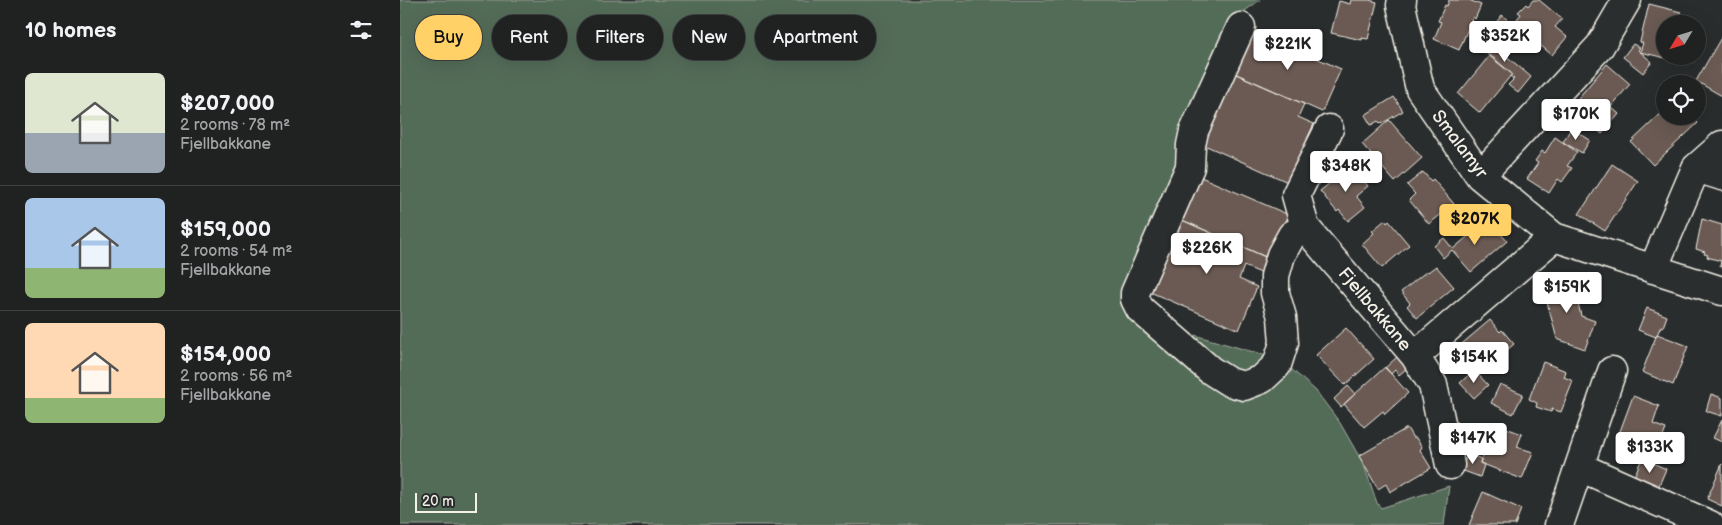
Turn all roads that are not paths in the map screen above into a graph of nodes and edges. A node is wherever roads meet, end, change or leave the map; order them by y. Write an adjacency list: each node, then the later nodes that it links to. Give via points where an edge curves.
1 (1402, 0): 7 (street, Smalamyr, via 1420,90)
2 (1627, 0): 7 (street, via 1600,46)
3 (1242, 27): 9 (street, via 1194,130 1190,167 1135,299 1140,309 1210,370 1229,382 1244,386 1262,379 1277,365 1284,342 1275,276 1281,255 1292,235)
4 (1329, 129): 9 (street, Fjellbakkane, via 1296,195)
5 (1722, 144): 6 (street)
6 (1696, 168): 8 (street); 11 (street)
7 (1480, 176): 10 (street, Smalamyr)
8 (1722, 176)
9 (1305, 226): 13 (street, Fjellbakkane)
10 (1554, 237): 11 (street, Smalamyr); 13 (street, Fjellbakkane)
11 (1653, 269): 12 (street, Smalamyr)
12 (1722, 291)
13 (1415, 356): 15 (street, via 1433,385)
14 (1612, 370): 16 (street)
15 (1450, 465)
16 (1580, 467): 17 (street); 18 (street)
17 (1559, 525)
18 (1710, 525)

